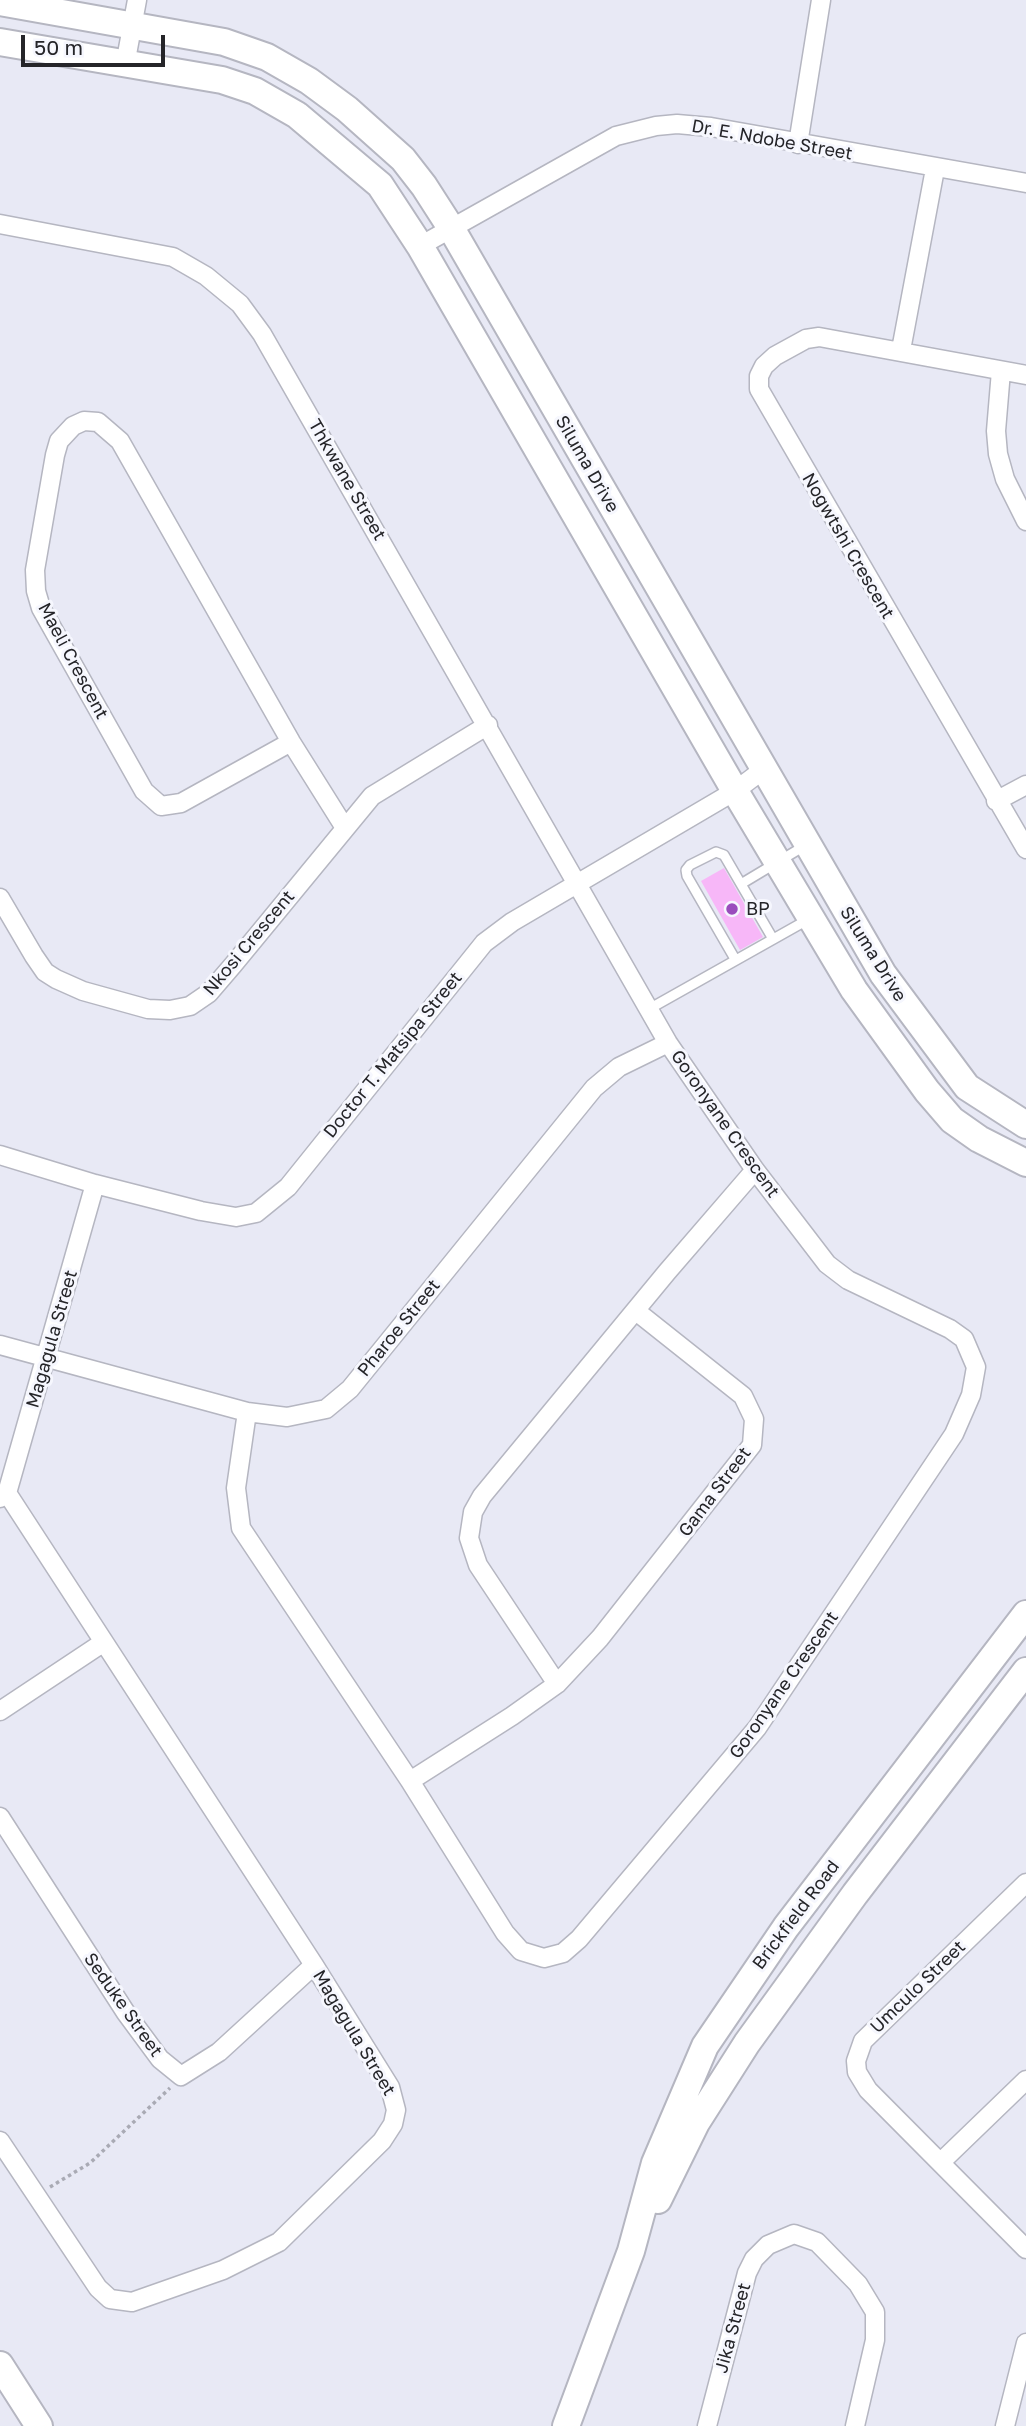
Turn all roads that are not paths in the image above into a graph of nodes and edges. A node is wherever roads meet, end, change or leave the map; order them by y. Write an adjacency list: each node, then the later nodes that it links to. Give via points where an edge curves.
1 (137, 0): 4 (street)
2 (821, 0): 7 (street)
3 (0, 2): 4 (street, Siluma Drive)
4 (132, 27): 6 (street); 11 (street, Siluma Drive, via 224,42 267,57 309,81 403,159)
5 (0, 41): 6 (street, Siluma Drive)
6 (125, 65): 12 (street, Siluma Drive, via 222,80 255,91 297,116 380,185)
7 (798, 144): 8 (street, Dr. E. Ndobe Street); 11 (street, Dr. E. Ndobe Street, via 677,124 635,129)
8 (935, 169): 9 (street, Dr. E. Ndobe Street); 13 (street)
9 (1026, 183)
10 (0, 224): 17 (street, Thkwane Street, via 173,257 240,304 262,334)
11 (451, 228): 12 (street, Dr. E. Ndobe Street); 19 (street, Siluma Drive)
12 (420, 246): 21 (street, Siluma Drive)
13 (901, 350): 14 (street, Nogwtshi Crescent); 22 (street, Nogwtshi Crescent, via 818,337 806,340 764,366 759,389)
14 (1002, 371): 15 (street, Nogwtshi Crescent); 16 (street, via 998,454)
15 (1026, 375)
16 (1026, 521)
17 (488, 725): 23 (street, Nkosi Crescent, via 372,796); 27 (street, Thkwane Street)
18 (291, 742): 18 (street, Maeli Crescent, via 120,441 98,422 73,426 59,441 55,455 35,570 36,590 41,608 144,791 161,806 181,803); 23 (street, Maeli Crescent)
19 (764, 769): 21 (street, Doctor T. Matsipa Street); 24 (street, Siluma Drive)
20 (1026, 785): 22 (street)
21 (735, 791): 26 (street, Siluma Drive); 27 (street, Doctor T. Matsipa Street)
22 (996, 801): 25 (street, Nogwtshi Crescent)
23 (345, 828): 29 (street, Nkosi Crescent, via 209,993 182,1008 148,1009 56,979 45,972)
24 (807, 844): 26 (lane); 35 (street, Siluma Drive, via 883,974 952,1070 981,1098)
25 (1026, 849)
26 (778, 863): 28 (lane); 30 (street, Siluma Drive)
27 (579, 883): 33 (street, Goronyane Crescent); 39 (street, Doctor T. Matsipa Street, via 484,943 268,1206 236,1217)
28 (741, 884): 31 (lane); 32 (lane, via 719,852 686,870)
29 (0, 898)
30 (811, 918): 31 (lane); 37 (street, Siluma Drive, via 854,990 952,1120)
31 (772, 939): 32 (lane)
32 (735, 959): 33 (lane)
33 (649, 1009): 34 (street, Goronyane Crescent)
34 (668, 1043): 38 (street, Goronyane Crescent); 43 (street, Pharoe Street, via 619,1067 594,1088 337,1402 300,1416)
35 (1026, 1125)
36 (0, 1155): 39 (street, Doctor T. Matsipa Street)
37 (1026, 1163)
38 (755, 1170): 40 (street); 50 (street, Goronyane Crescent, via 837,1272 964,1339 976,1367 975,1381 954,1434 757,1728 563,1953 535,1957 515,1945)
39 (95, 1184): 42 (street, Magagula Street)
40 (636, 1311): 48 (street, via 482,1496 469,1524 478,1565); 48 (street, Gama Street, via 743,1396 754,1419 752,1445 600,1638)
41 (0, 1345): 42 (street, Pharoe Street)
42 (48, 1357): 43 (street, Pharoe Street); 44 (street, Magagula Street)
43 (247, 1412): 50 (street, Goronyane Crescent, via 236,1488 241,1528)
44 (4, 1496): 46 (street, Magagula Street)
45 (1026, 1615): 58 (street, Brickfield Road, via 786,1927 712,2034 655,2163)
46 (104, 1642): 49 (street); 53 (street, Magagula Street)
47 (1026, 1671): 58 (street, Brickfield Road, via 747,2043 696,2123)
48 (557, 1684): 50 (street, Gama Street)
49 (0, 1711)
50 (410, 1781)
51 (0, 1817): 53 (street, Seduke Street, via 125,2013 160,2059 181,2076 219,2052)
52 (1026, 1883): 56 (street, Umculo Street, via 863,2040 858,2050 857,2072 868,2090)
53 (314, 1965): 55 (street, Magagula Street, via 390,2087 396,2110 382,2141 292,2232 267,2250 142,2299 117,2301 98,2288)
54 (1026, 2080): 56 (street)
55 (0, 2141)
56 (941, 2162): 57 (street, Umculo Street)
57 (1026, 2249)
58 (631, 2250): 62 (street, Brickfield Road)
59 (1026, 2343): 65 (street)
60 (0, 2365): 61 (street)
61 (39, 2426)
62 (566, 2426)
63 (707, 2426): 64 (street, Jika Street, via 747,2273 768,2245 794,2234 817,2242 858,2284 874,2312 875,2340)
64 (855, 2426)
65 (1005, 2426)

